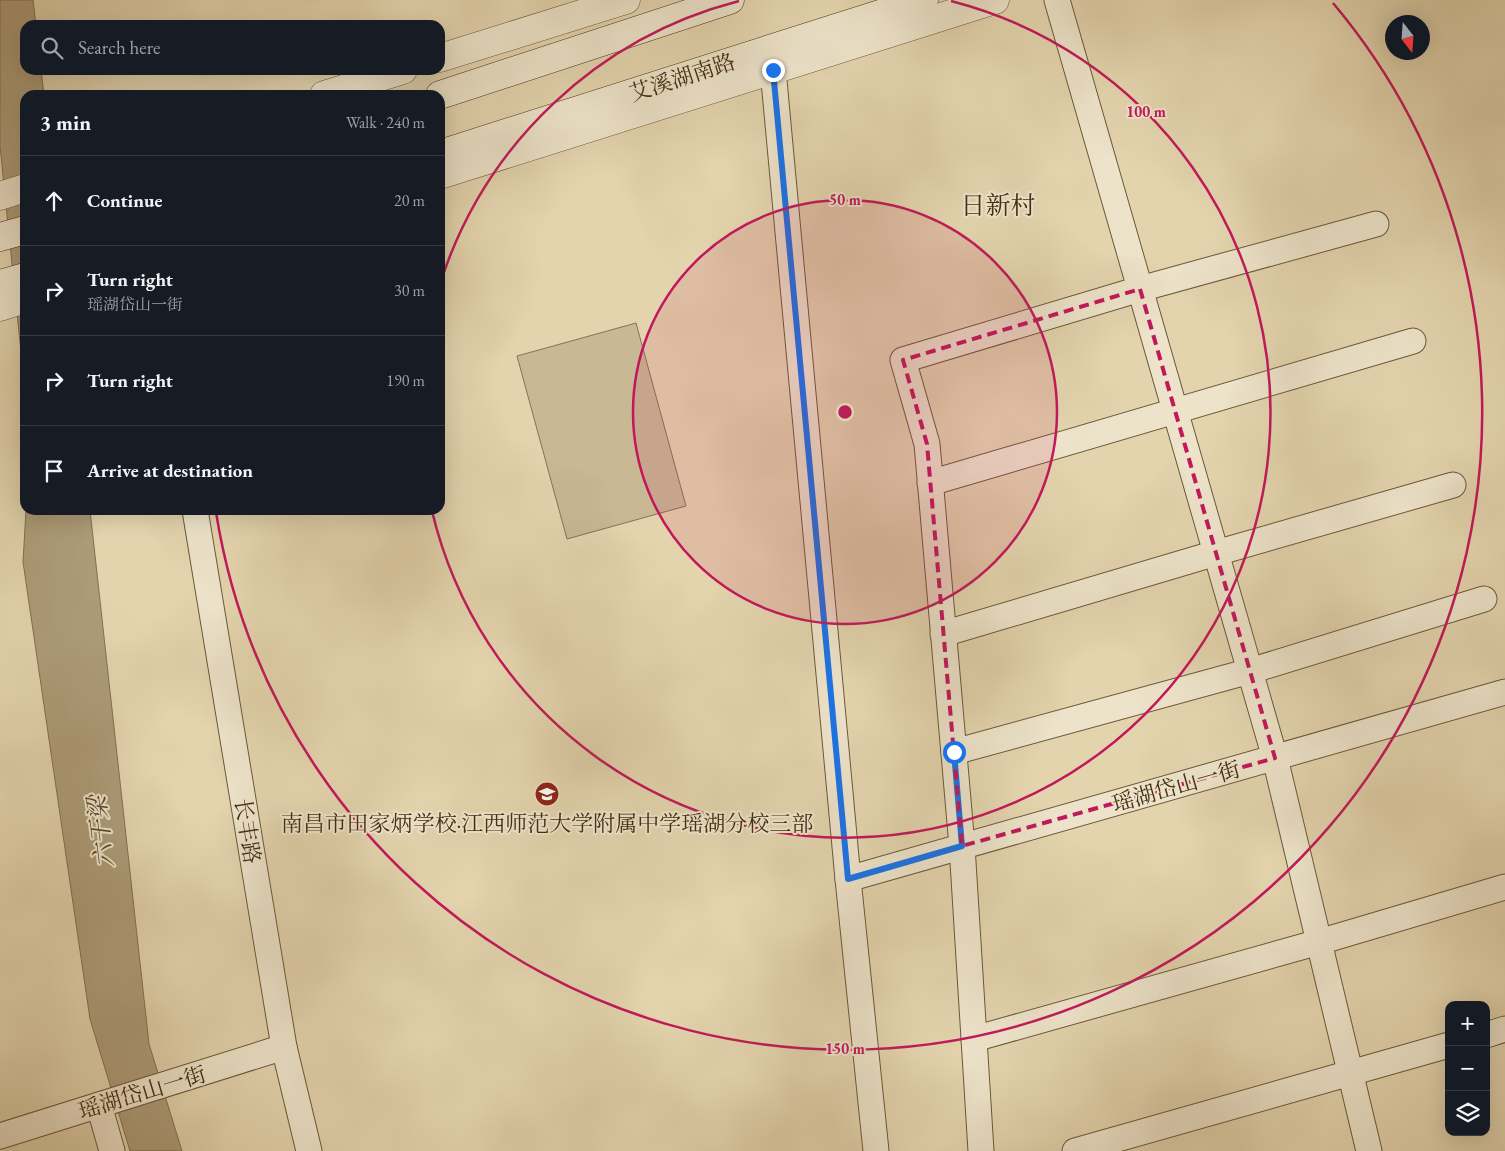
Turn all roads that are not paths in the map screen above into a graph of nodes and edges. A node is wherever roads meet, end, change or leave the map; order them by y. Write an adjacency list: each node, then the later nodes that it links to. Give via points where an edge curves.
1 (626, 0): 6 (street)
2 (730, 0): 10 (street)
3 (924, 0): 11 (street, 艾溪湖南路)
4 (995, 0): 7 (street)
5 (1056, 0): 20 (street)
6 (445, 56)
7 (773, 70): 12 (street); 36 (street)
8 (387, 75): 9 (street)
9 (340, 90)
10 (445, 93)
11 (445, 152)
12 (445, 173)
13 (20, 190): 14 (street)
14 (0, 196)
15 (1376, 224): 20 (street)
16 (20, 231): 17 (street)
17 (0, 237)
18 (20, 278): 19 (street)
19 (0, 284)
20 (1140, 289): 24 (street); 25 (street, via 903,360 927,444)
21 (20, 301): 22 (street)
22 (0, 307)
23 (1413, 341): 24 (street)
24 (1175, 410): 25 (street); 28 (street)
25 (930, 484): 30 (street)
26 (1453, 485): 28 (street)
27 (196, 515): 43 (street, 长丰路)
28 (1216, 553): 30 (street); 31 (street)
29 (1484, 599): 31 (street)
30 (943, 634): 33 (street)
31 (1250, 671): 33 (street); 34 (street)
32 (1505, 692): 34 (street, 瑶湖岱山一街)
33 (954, 752): 35 (street)
34 (1275, 758): 35 (street, 瑶湖岱山一街); 38 (street)
35 (962, 846): 36 (street, 瑶湖岱山一街); 41 (street)
36 (848, 879): 49 (street)
37 (1505, 887): 38 (street)
38 (1319, 942): 41 (street); 44 (street)
39 (1505, 1029): 40 (street)
40 (1490, 1034)
41 (974, 1039): 50 (street)
42 (1446, 1046): 44 (street)
43 (284, 1047): 45 (street, 瑶湖岱山一街); 48 (street, 长丰路)
44 (1351, 1073): 51 (street); 52 (street)
45 (110, 1102): 46 (street, 瑶湖岱山一街); 47 (street)
46 (0, 1136)
47 (112, 1151)
48 (308, 1151)
49 (876, 1151)
50 (981, 1151)
51 (1075, 1151)
52 (1369, 1151)

